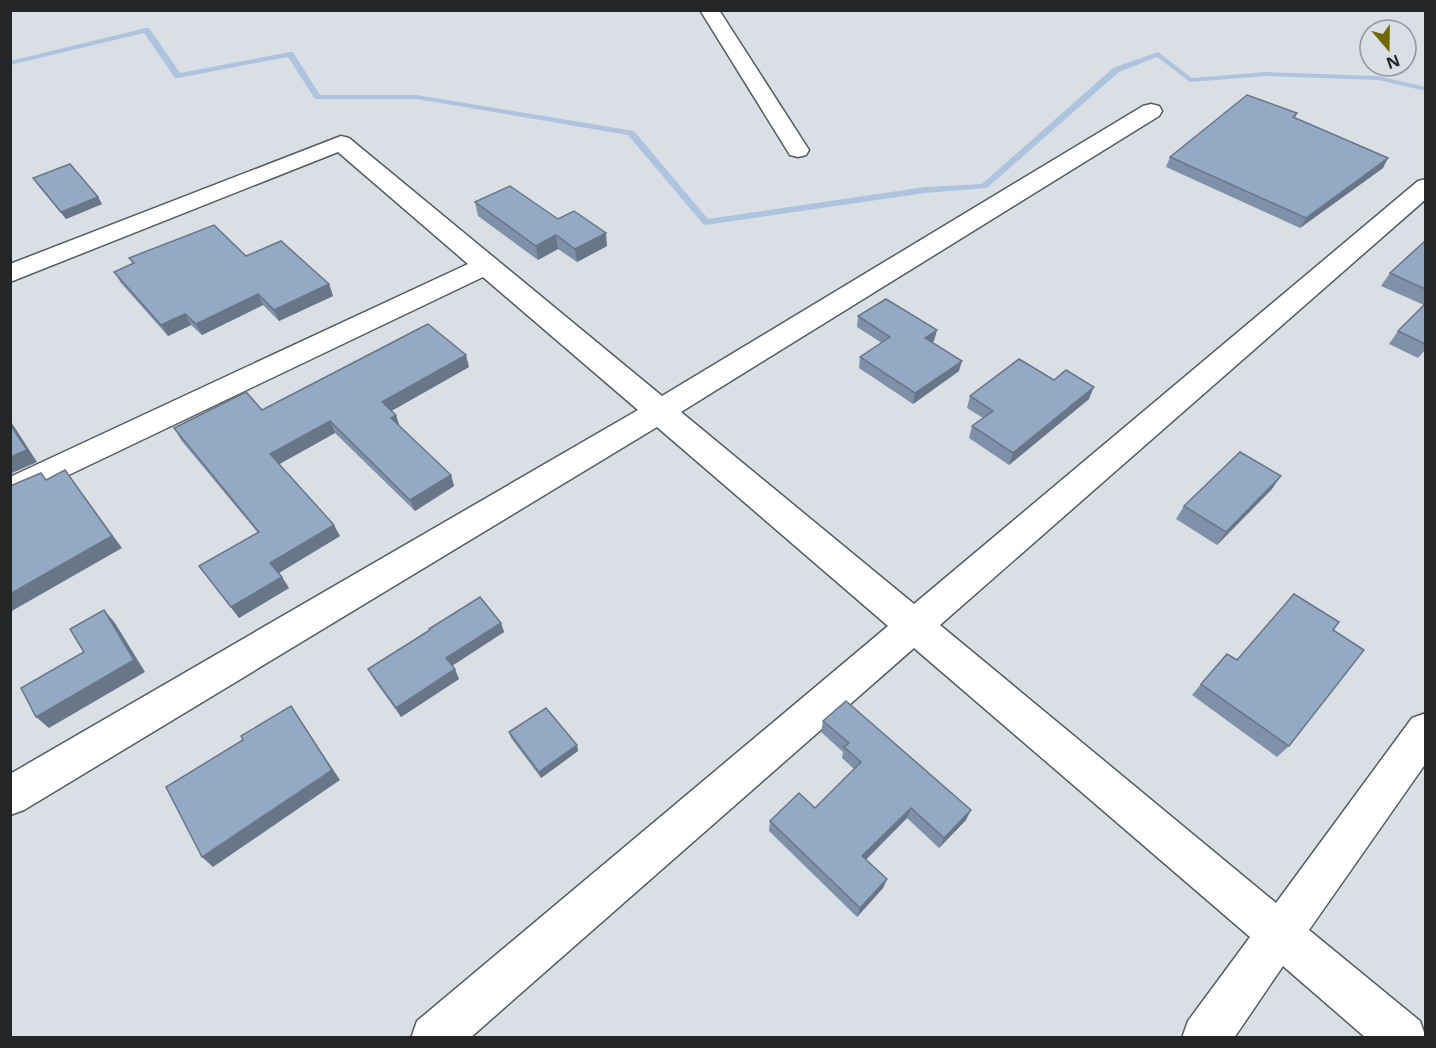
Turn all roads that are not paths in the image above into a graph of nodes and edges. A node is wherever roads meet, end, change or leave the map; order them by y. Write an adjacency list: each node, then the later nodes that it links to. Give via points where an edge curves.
1 (709, 10): 3 (street)
2 (1151, 111): 7 (street)
3 (798, 150)
4 (1425, 186): 9 (street)
5 (486, 266): 6 (street, via 341,144); 7 (street); 8 (street)
6 (10, 274)
7 (660, 411): 9 (street); 11 (street)
8 (10, 492)
9 (915, 625): 12 (street); 13 (street)
10 (1425, 730): 12 (street)
11 (10, 796)
12 (1281, 933): 14 (street); 15 (street)
13 (434, 1038)
14 (1205, 1038)
15 (1403, 1038)

